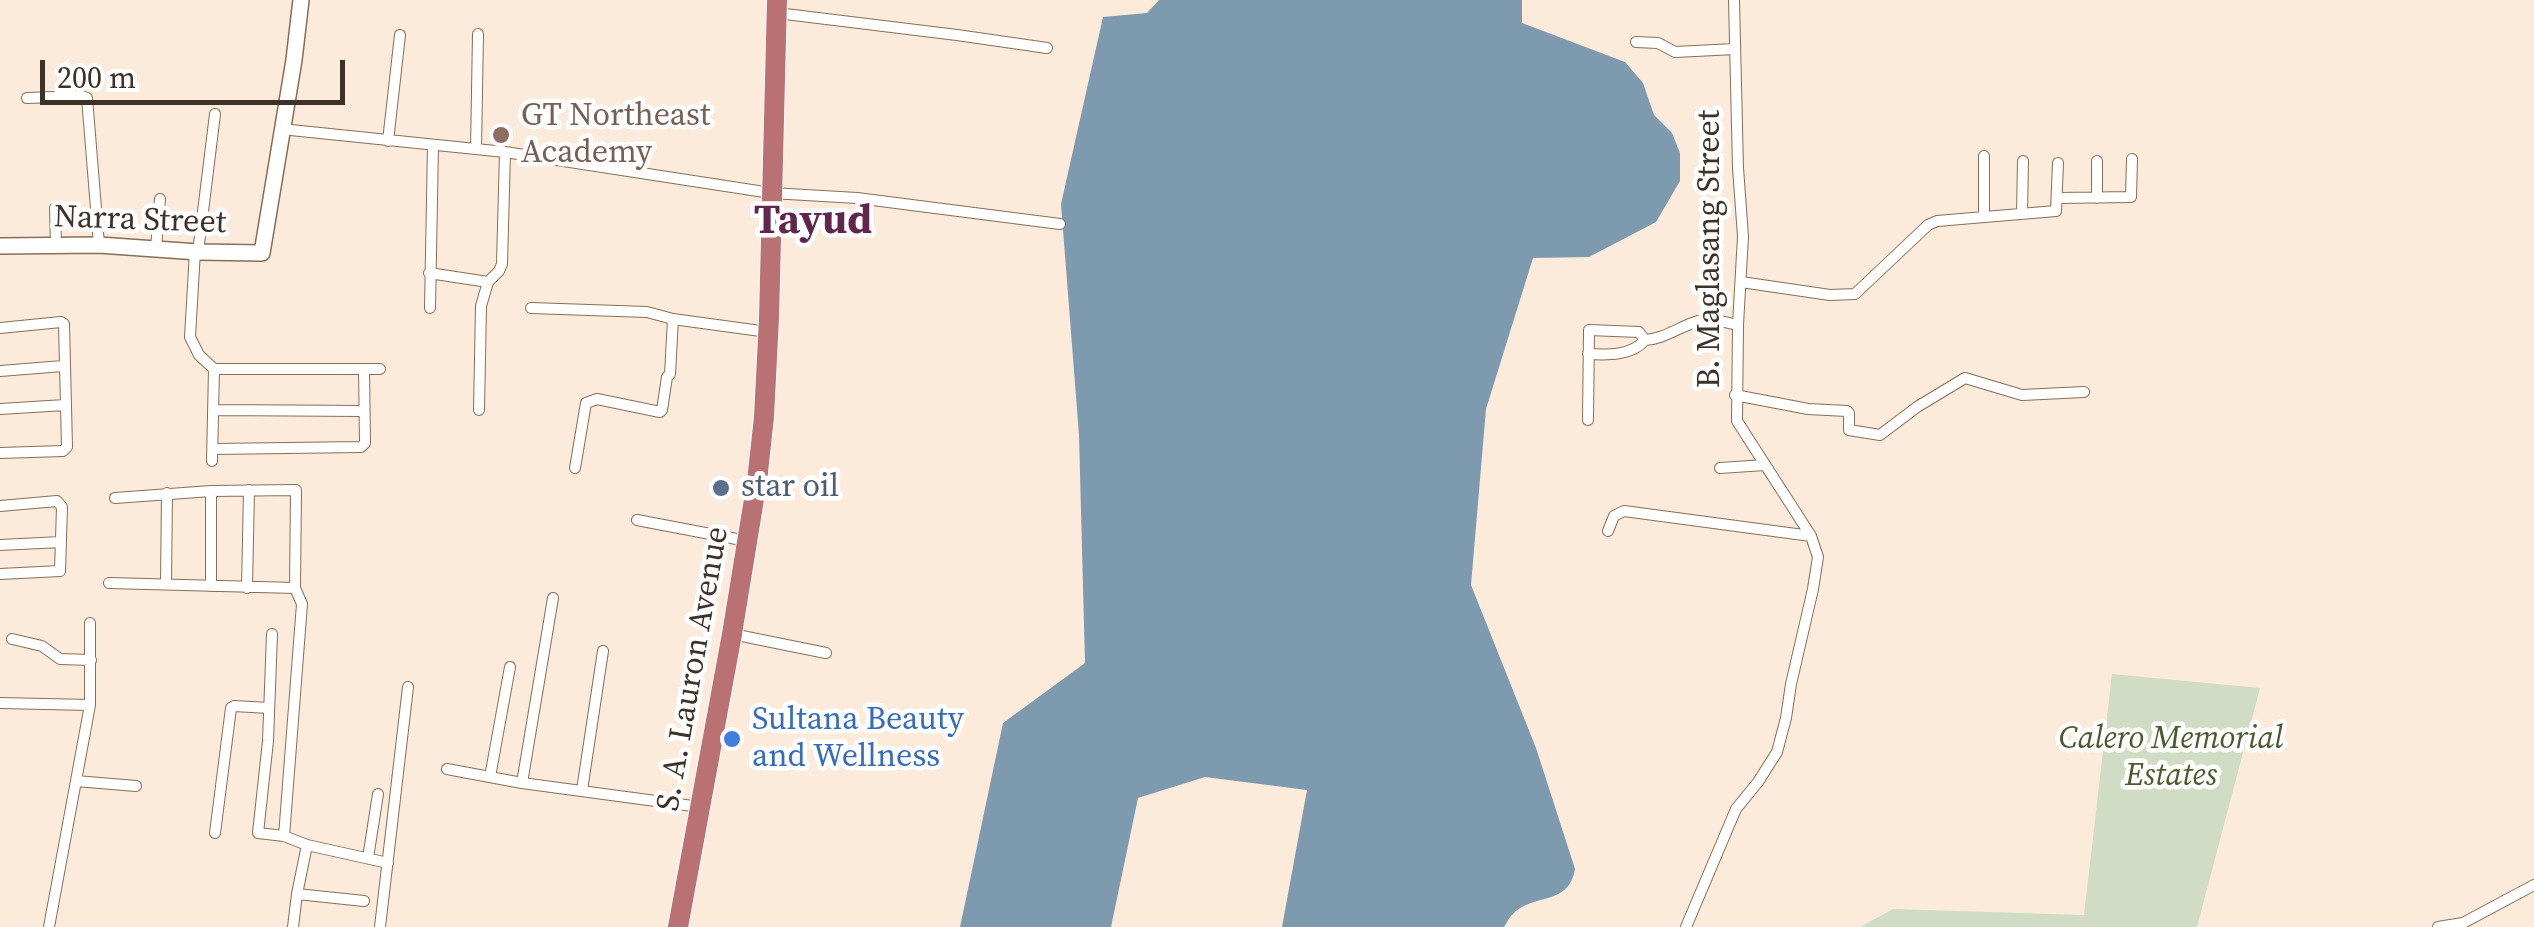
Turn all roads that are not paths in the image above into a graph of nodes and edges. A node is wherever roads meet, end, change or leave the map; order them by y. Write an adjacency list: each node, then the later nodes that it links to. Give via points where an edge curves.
1 (301, 0): 11 (street, Narra Street)
2 (1734, 0): 8 (street, B. Maglasang Street)
3 (777, 7): 7 (street); 21 (highway, S. A. Lauron Avenue)
4 (478, 34): 14 (street)
5 (400, 35): 12 (street)
6 (1636, 42): 8 (street, via 1675,52)
7 (1047, 48)
8 (1735, 49): 36 (street, B. Maglasang Street)
9 (26, 98): 29 (street, via 87,98)
10 (215, 114): 33 (street)
11 (281, 129): 12 (street); 33 (street, Narra Street, via 262,253)
12 (388, 141): 13 (street)
13 (433, 145): 14 (street); 34 (street)
14 (476, 149): 15 (street)
15 (504, 152): 21 (street); 35 (street, via 502,264)
16 (1984, 156): 27 (street)
17 (2132, 158): 23 (street, via 2131,198)
18 (2096, 161): 23 (street)
19 (2023, 162): 26 (street)
20 (2058, 164): 22 (street)
21 (771, 193): 28 (street); 42 (highway, S. A. Lauron Avenue)
22 (2057, 198): 23 (street); 26 (street, via 2056,210)
23 (2097, 198)
24 (160, 199): 32 (street)
25 (56, 208): 31 (street)
26 (2022, 214): 27 (street)
27 (1984, 217): 36 (street, via 1928,224 1855,294)
28 (1060, 224)
29 (98, 245): 31 (street, Narra Street); 32 (street, Narra Street)
30 (0, 246): 31 (street, Narra Street)
31 (56, 246)
32 (156, 248): 33 (street, Narra Street)
33 (196, 252): 47 (street, via 190,338)
34 (429, 272): 35 (street); 37 (street)
35 (488, 282): 55 (street)
36 (1741, 282): 40 (street, B. Maglasang Street)
37 (430, 308)
38 (531, 308): 39 (street)
39 (673, 319): 42 (street); 62 (street, via 662,410 590,401)
40 (1738, 324): 43 (street, via 1702,320); 51 (street, B. Maglasang Street)
41 (0, 328): 45 (street, via 61,322)
42 (768, 332): 72 (highway, S. A. Lauron Avenue)
43 (1645, 340): 44 (street, via 1621,353); 44 (street, via 1639,332 1589,330)
44 (1588, 354): 57 (street)
45 (63, 366): 49 (street); 52 (street)
46 (364, 368): 47 (street); 48 (street); 56 (street)
47 (214, 369): 54 (street)
48 (380, 369)
49 (0, 370)
50 (2084, 392): 51 (street, via 2022,395 1962,379 1880,435 1849,430 1847,411)
51 (1735, 395): 61 (street, B. Maglasang Street, via 1736,421)
52 (66, 404): 53 (street); 59 (street, via 65,450)
53 (0, 409)
54 (214, 410): 56 (street); 58 (street)
55 (479, 410)
56 (364, 411): 58 (street, via 365,443 358,448)
57 (1588, 420)
58 (213, 449): 60 (street)
59 (0, 453)
60 (212, 462)
61 (1765, 466): 63 (street); 71 (street, B. Maglasang Street)
62 (575, 468)
63 (1720, 468)
64 (249, 490): 65 (street); 79 (street); 80 (street, via 296,490)
65 (211, 491): 66 (street); 78 (street)
66 (167, 494): 67 (street); 77 (street)
67 (115, 498)
68 (0, 506): 73 (street, via 57,501)
69 (638, 520): 72 (street)
70 (1608, 531): 71 (street, via 1624,511)
71 (1811, 536): 116 (street, via 1818,557 1813,589 1776,752 1736,810)
72 (748, 541): 84 (highway, S. A. Lauron Avenue)
73 (61, 542): 74 (street); 75 (street, via 58,573)
74 (0, 545)
75 (0, 574)
76 (109, 584): 77 (street)
77 (166, 584): 78 (street)
78 (211, 586): 79 (street)
79 (247, 588): 80 (street)
80 (295, 588): 103 (street, via 302,604)
81 (554, 598): 97 (street)
82 (90, 623): 88 (street)
83 (272, 634): 93 (street)
84 (732, 634): 87 (street); 101 (highway, S. A. Lauron Avenue)
85 (12, 639): 88 (street, via 42,646 60,659)
86 (603, 650): 99 (street)
87 (826, 653)
88 (90, 660): 92 (street)
89 (510, 667): 95 (street)
90 (408, 687): 106 (street)
91 (0, 703): 92 (street)
92 (90, 704): 96 (street)
93 (269, 708): 102 (street, via 230,708); 103 (street, via 258,832)
94 (447, 769): 95 (street)
95 (490, 777): 97 (street)
96 (76, 781): 98 (street); 112 (street)
97 (522, 783): 99 (street)
98 (136, 786)
99 (582, 790): 101 (street)
100 (378, 794): 105 (street)
101 (701, 808): 115 (highway, S. A. Lauron Avenue)
102 (216, 833)
103 (284, 836): 104 (street)
104 (307, 845): 105 (street); 108 (street)
105 (368, 858): 106 (street)
106 (388, 864): 114 (street)
107 (2534, 884): 110 (street)
108 (297, 894): 109 (street); 113 (street)
109 (364, 901)
110 (2465, 925): 111 (street)
111 (2445, 926)
112 (49, 927)
113 (294, 927)
114 (380, 927)
115 (678, 927)
116 (1686, 927)

